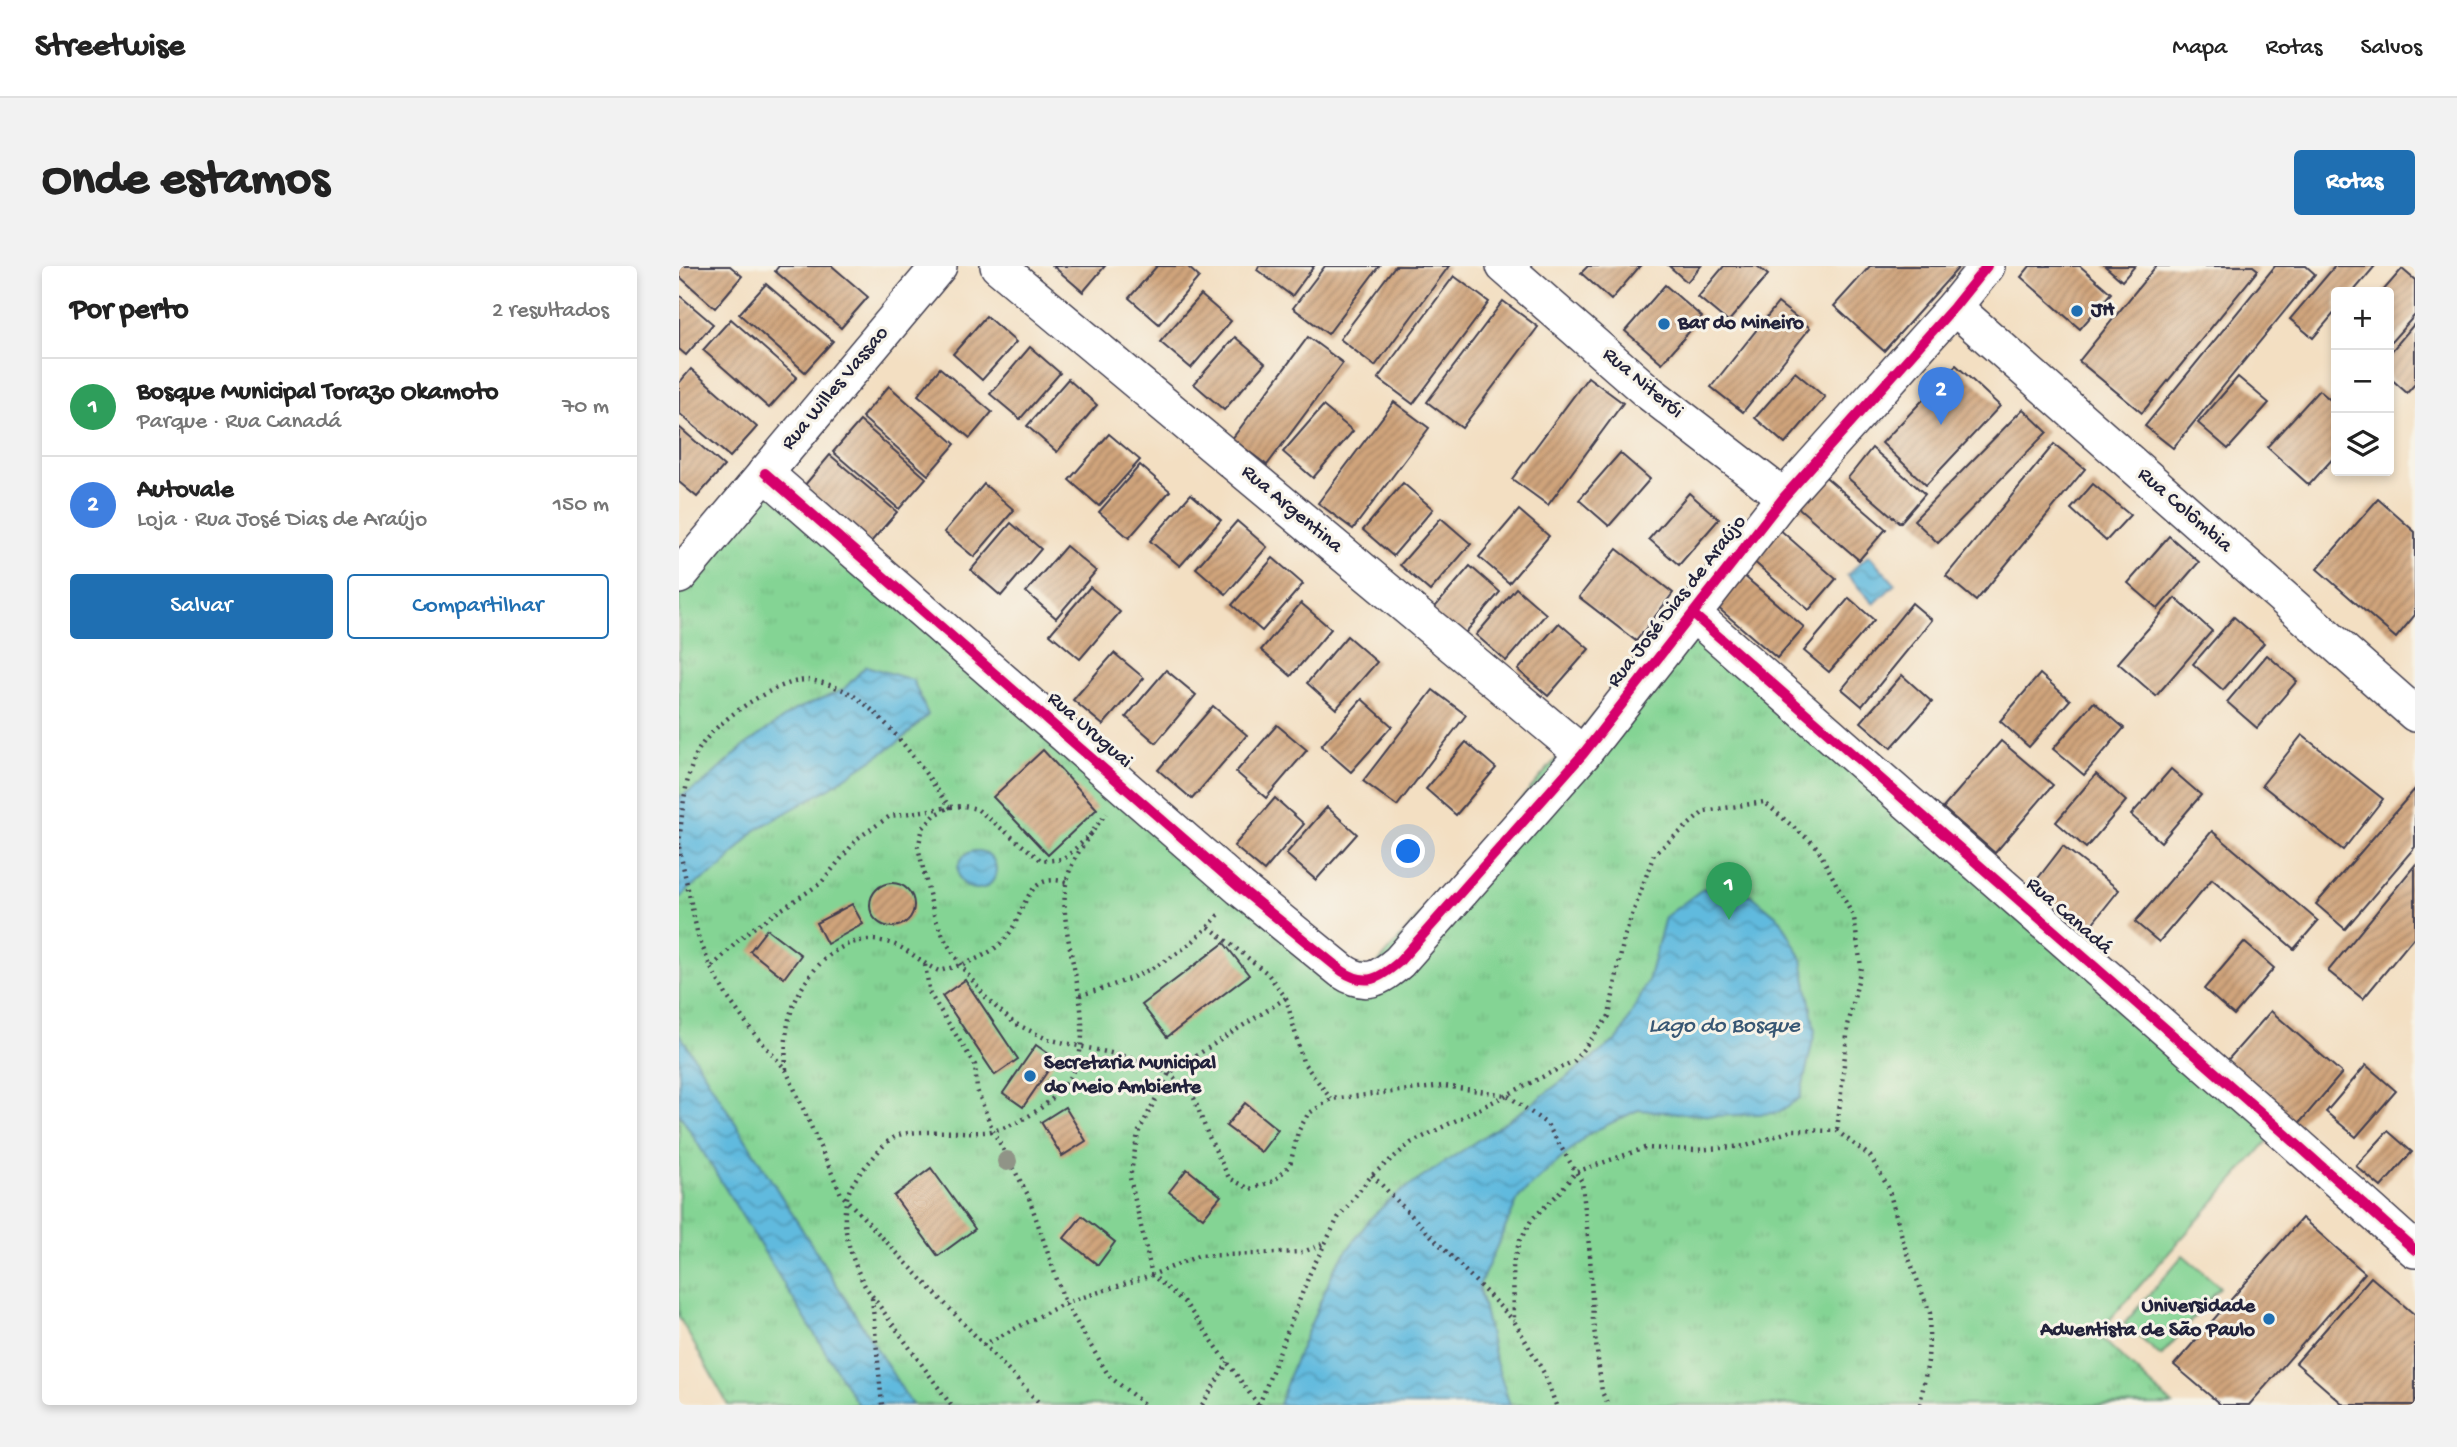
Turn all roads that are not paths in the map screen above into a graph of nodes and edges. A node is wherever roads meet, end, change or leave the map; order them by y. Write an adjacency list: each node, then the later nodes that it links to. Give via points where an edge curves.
1 (939, 266): 6 (street, Rua Willes Vassao)
2 (998, 266): 11 (street, Rua Argentina)
3 (1504, 266): 7 (street, Rua Niterói, via 1647,391)
4 (1987, 266): 5 (street, Rua José Dias de Araújo)
5 (1954, 307): 7 (street, Rua José Dias de Araújo); 10 (street, Rua Colômbia)
6 (765, 473): 8 (street, Rua Willes Vassao); 12 (street, Rua Uruguai, via 1240,888 1354,979 1375,978)
7 (1784, 497): 9 (street, Rua José Dias de Araújo)
8 (679, 576)
9 (1694, 615): 11 (street, Rua José Dias de Araújo); 13 (street, Rua Canadá)
10 (2415, 714)
11 (1583, 754): 12 (street, Rua José Dias de Araújo)
12 (1399, 961)
13 (2415, 1250)

